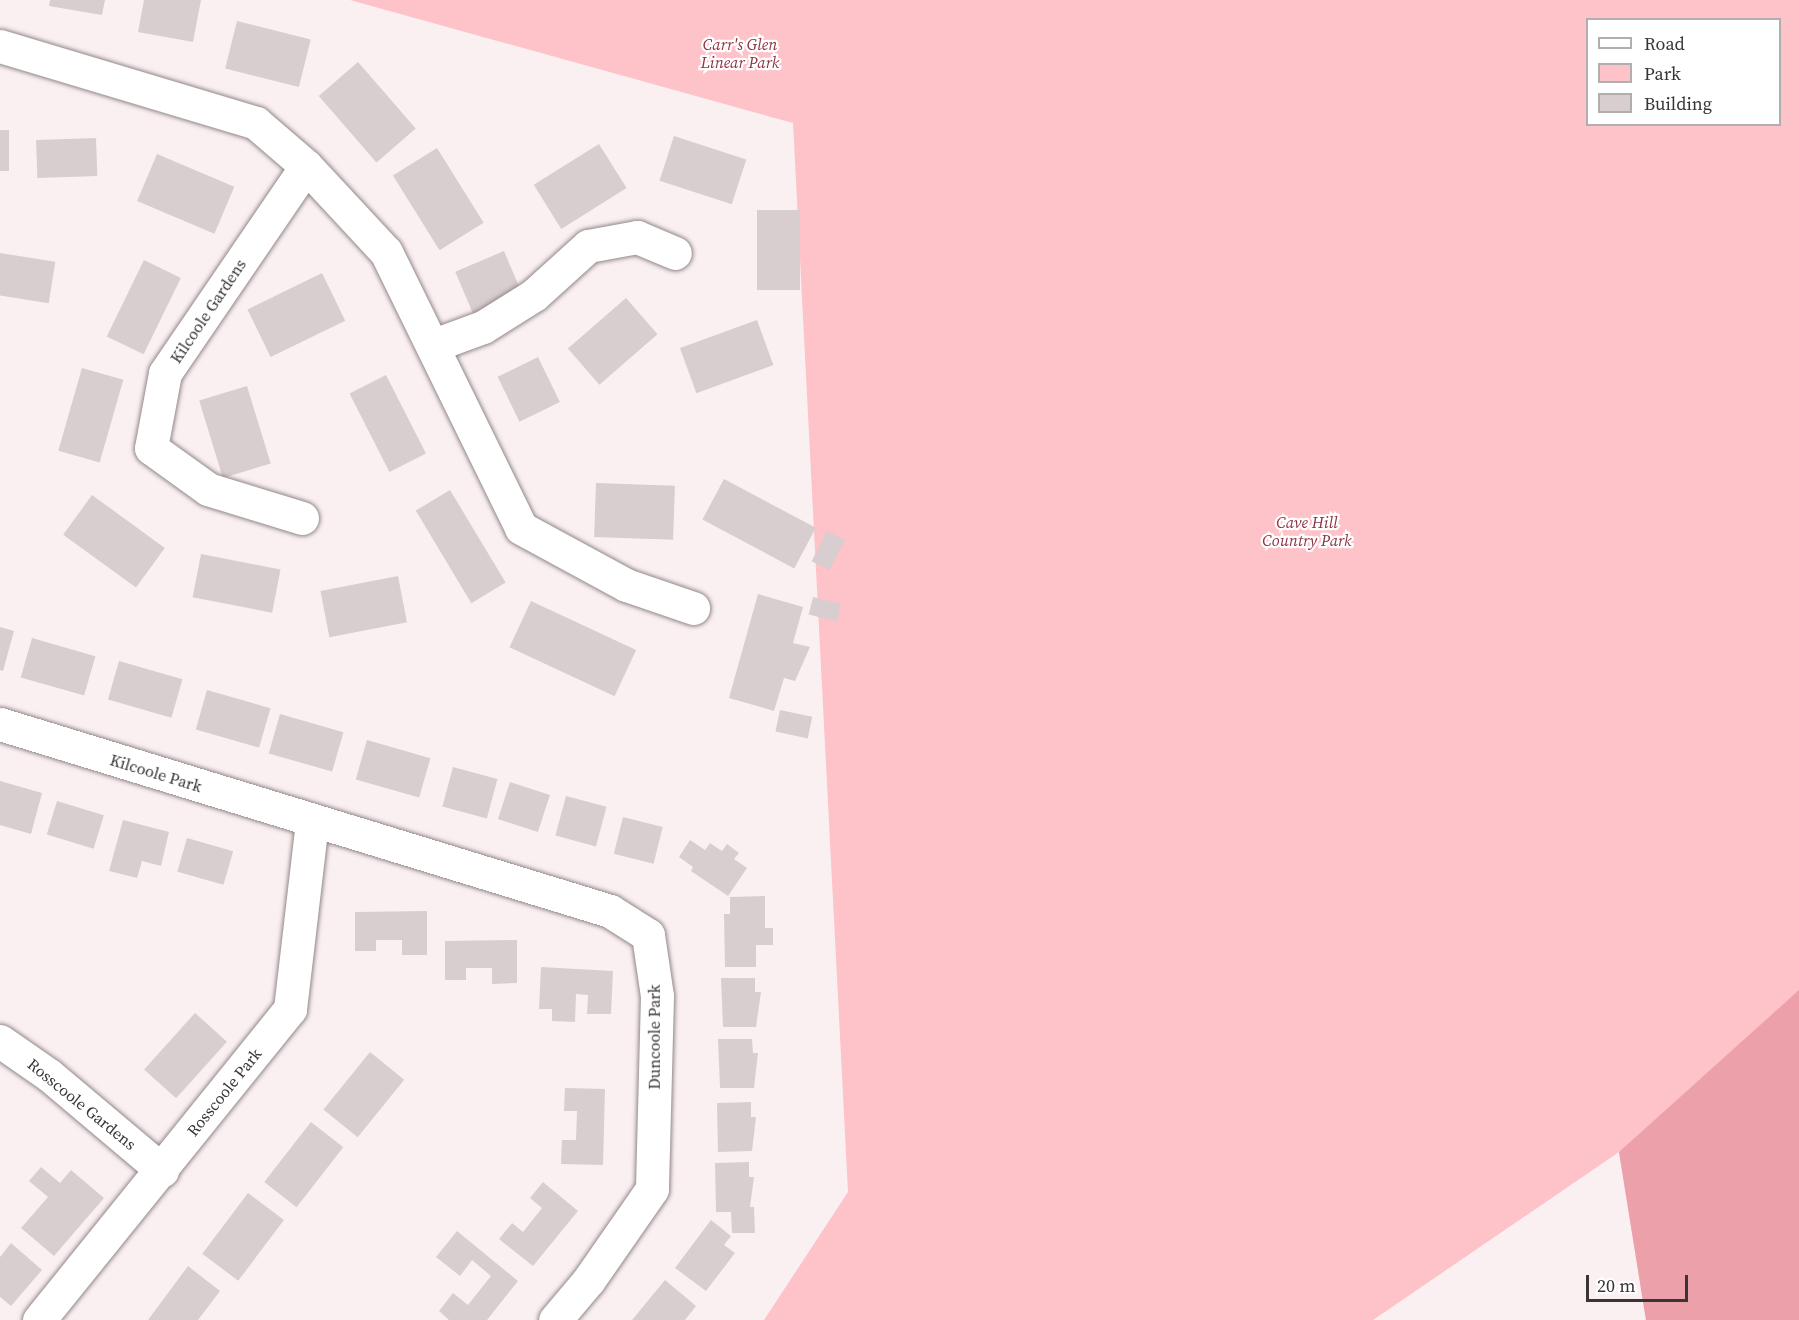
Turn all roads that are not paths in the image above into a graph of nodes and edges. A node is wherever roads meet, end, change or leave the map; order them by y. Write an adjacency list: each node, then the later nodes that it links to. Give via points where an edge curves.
1 (0, 46): 2 (street, via 256,123)
2 (306, 166): 4 (street, via 386,252); 5 (street, Kilcoole Gardens, via 165,374 152,448 208,489)
3 (675, 253): 4 (street, via 637,237 588,246 534,294 483,327)
4 (434, 345): 6 (street, via 521,528 626,585)
5 (302, 518)
6 (693, 608)
7 (0, 724): 8 (street, Kilcoole Park)
8 (312, 822): 10 (street, Rosscoole Park, via 290,1009); 12 (street, Duncoole Park, via 610,910 648,935 657,996 652,1189 588,1281)
9 (0, 1041): 10 (street, Rosscoole Gardens, via 50,1075)
10 (162, 1170): 11 (street, Rosscoole Park)
11 (39, 1320)
12 (555, 1320)

